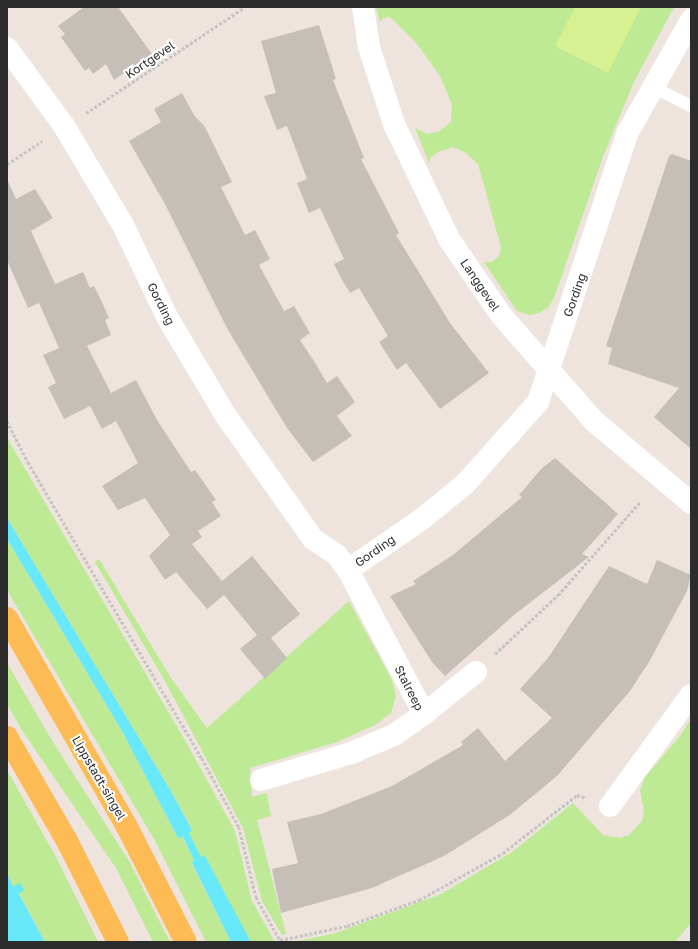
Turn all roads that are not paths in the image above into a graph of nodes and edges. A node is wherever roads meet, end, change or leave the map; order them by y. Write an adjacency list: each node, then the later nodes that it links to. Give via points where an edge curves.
1 (363, 7): 6 (street, Langgevel, via 369,47 394,124 449,239 500,315)
2 (691, 20): 4 (street, Gording)
3 (7, 48): 8 (street, Gording, via 64,126 123,225 167,317 226,416 313,539 337,555)
4 (653, 87): 5 (lane); 6 (street, Gording, via 628,132 591,251)
5 (691, 106)
6 (548, 368): 7 (street, Langgevel, via 594,421); 8 (street, Gording, via 538,402 465,484 422,519)
7 (691, 502)
8 (348, 570): 12 (street, Stalreep)
9 (7, 618): 17 (main road, Lippstadt-singel, via 126,825)
10 (476, 672): 12 (street)
11 (691, 695): 15 (street)
12 (424, 714): 14 (street, Stalreep, via 394,735 352,753)
13 (7, 737): 16 (main road, via 66,839)
14 (261, 780)
15 (610, 806)
16 (118, 942)
17 (186, 942)

